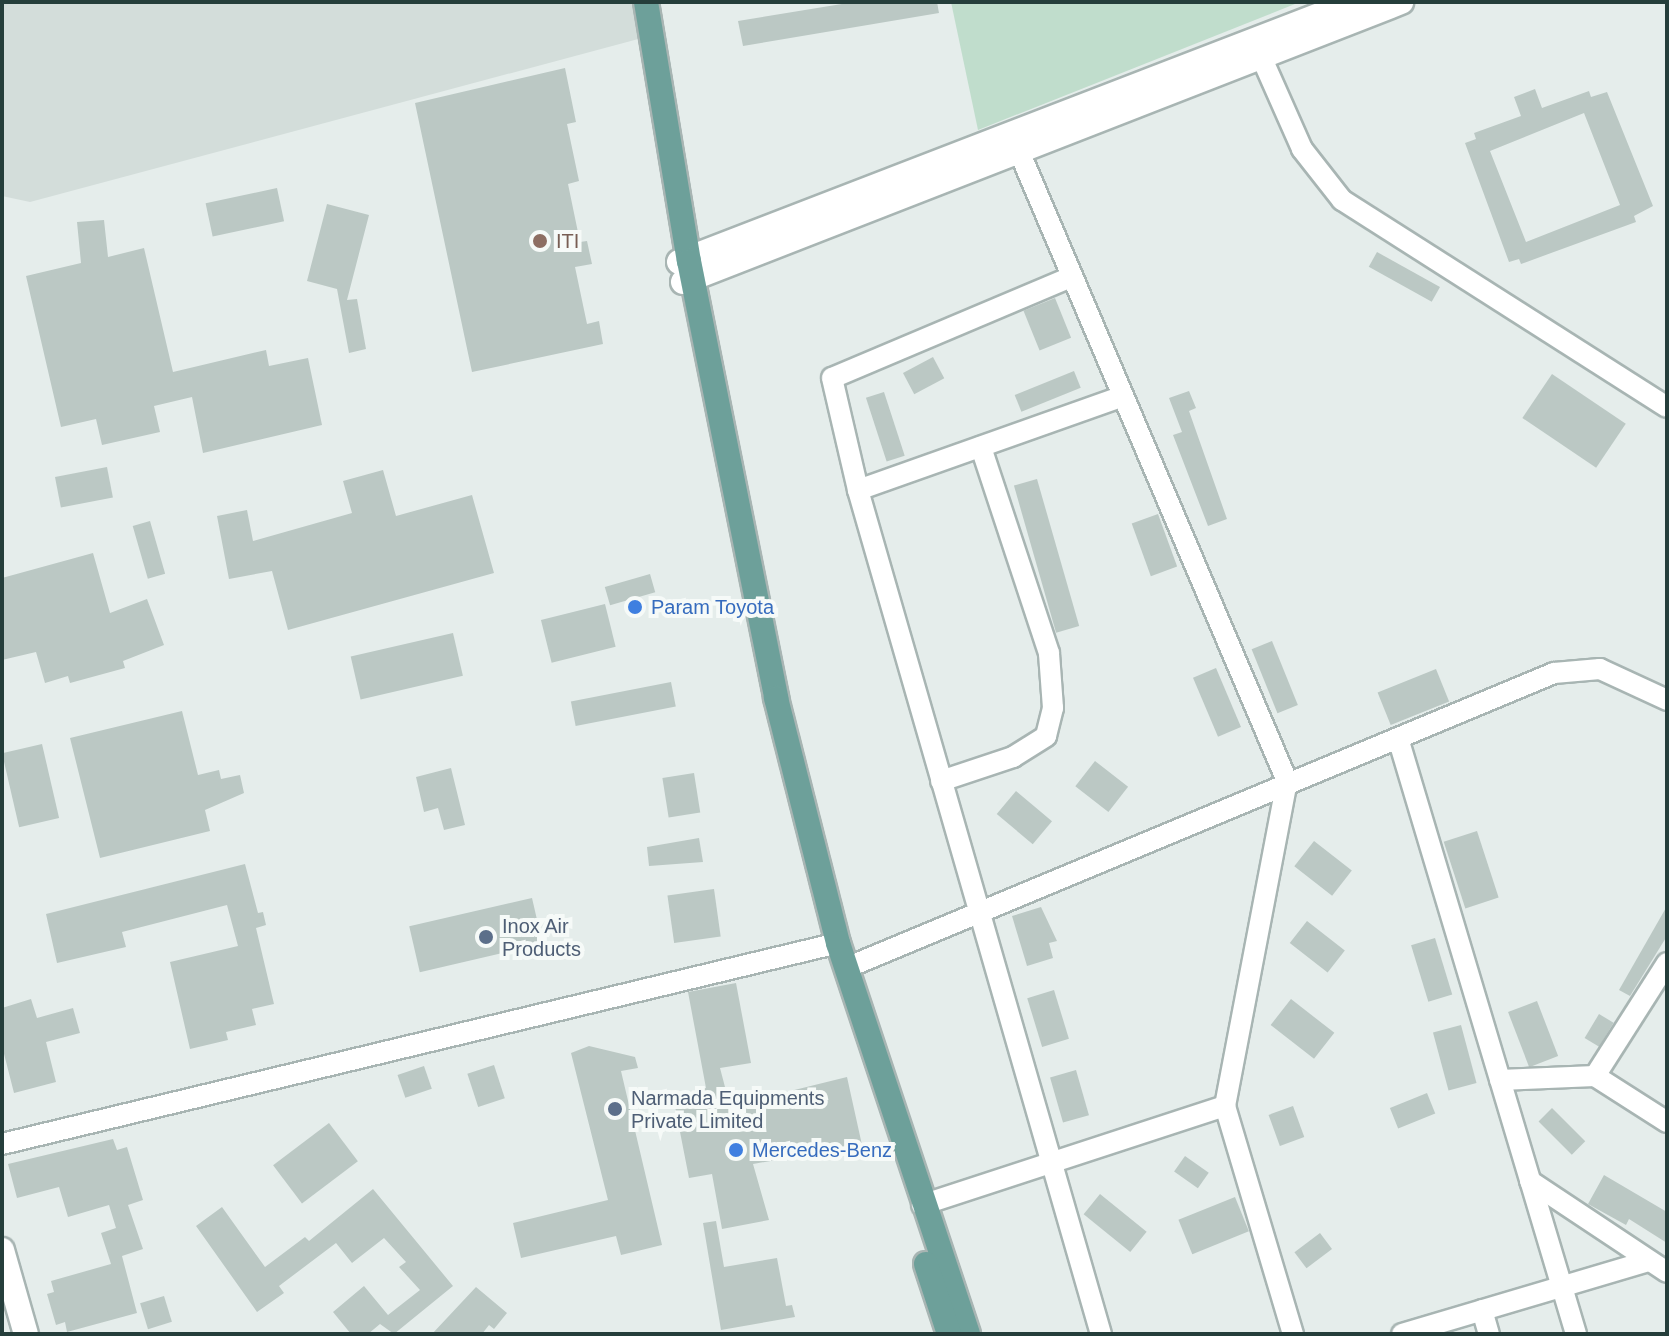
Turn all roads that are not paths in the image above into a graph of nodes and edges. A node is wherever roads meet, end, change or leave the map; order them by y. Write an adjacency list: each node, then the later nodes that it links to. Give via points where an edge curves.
1 (635, 2): 7 (main road)
2 (646, 2): 7 (main road)
3 (1353, 2): 5 (street)
4 (1401, 2): 5 (street)
5 (1258, 48): 6 (street); 10 (street, via 1302,149 1342,200)
6 (1015, 142): 7 (street); 8 (street)
7 (686, 271): 18 (main road)
8 (1071, 277): 9 (street); 12 (street, via 832,378)
9 (1121, 397): 11 (street); 16 (street)
10 (1667, 407)
11 (981, 447): 12 (street); 15 (street, via 1049,653 1053,708 1046,736 1013,757)
12 (858, 490): 15 (street)
13 (1667, 700): 14 (street, via 1600,669 1554,673)
14 (1398, 738): 16 (street); 22 (street)
15 (941, 781): 17 (street)
16 (1287, 781): 17 (street); 23 (street)
17 (979, 912): 19 (street); 26 (street)
18 (832, 944): 19 (main road); 25 (street); 35 (main road)
19 (846, 968): 28 (main road)
20 (1665, 972): 21 (street)
21 (1595, 1076): 22 (street); 24 (street)
22 (1500, 1080): 27 (street)
23 (1225, 1106): 26 (street); 38 (street)
24 (1667, 1122)
25 (2, 1144)
26 (1052, 1163): 28 (street); 37 (street)
27 (1530, 1181): 30 (street); 32 (street)
28 (922, 1205): 36 (main road)
29 (2, 1250): 34 (street)
30 (1648, 1261): 31 (street); 32 (street)
31 (1667, 1272)
32 (1562, 1286): 33 (street); 41 (street)
33 (1482, 1310): 39 (street); 40 (street)
34 (26, 1334)
35 (949, 1334)
36 (968, 1334)
37 (1101, 1334)
38 (1293, 1334)
39 (1402, 1334)
40 (1489, 1334)
41 (1576, 1334)

